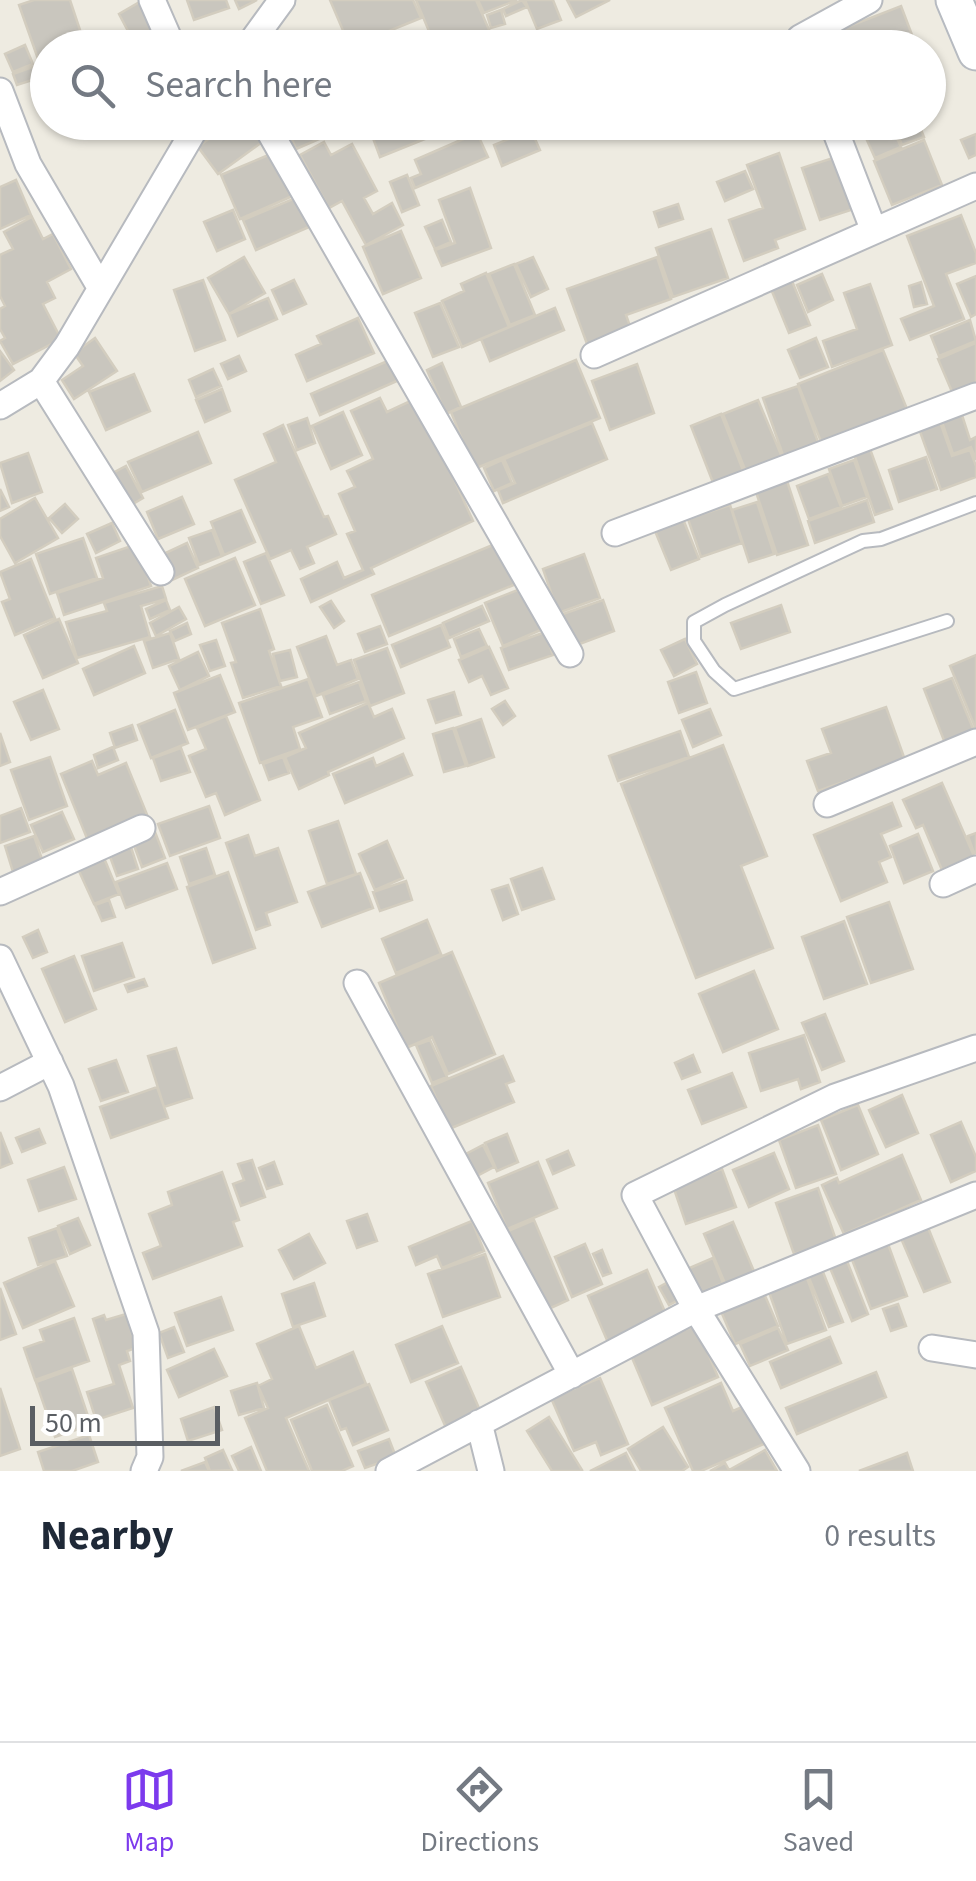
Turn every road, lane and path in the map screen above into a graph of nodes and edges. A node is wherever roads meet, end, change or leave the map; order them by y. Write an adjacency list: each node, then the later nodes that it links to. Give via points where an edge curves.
1 (152, 0): 5 (street)
2 (282, 0): 6 (street)
3 (869, 0): 7 (street)
4 (954, 0): 8 (street)
5 (164, 30)
6 (260, 30)
7 (815, 30)
8 (976, 52)
9 (0, 92): 15 (street, via 28,164)
10 (188, 140): 15 (street)
11 (274, 140): 24 (street)
12 (839, 140): 14 (street)
13 (976, 186): 14 (street)
14 (874, 231): 16 (street)
15 (100, 287): 17 (street)
16 (594, 355)
17 (40, 381): 19 (street); 22 (street)
18 (976, 396): 21 (street)
19 (0, 406)
20 (976, 503): 23 (lane, via 863,542 725,605 694,622 694,641 734,689)
21 (615, 533)
22 (161, 572)
23 (947, 622)
24 (570, 654)
25 (976, 742): 26 (street)
26 (827, 804)
27 (142, 828): 30 (street)
28 (976, 869): 29 (street)
29 (943, 884)
30 (0, 892)
31 (0, 958): 34 (street)
32 (357, 983): 40 (street)
33 (976, 1048): 37 (street, via 835,1097 635,1196)
34 (50, 1062): 35 (street); 42 (street, via 146,1333 150,1456)
35 (0, 1088)
36 (976, 1195): 37 (street)
37 (696, 1310): 40 (street); 45 (street)
38 (932, 1348): 39 (street)
39 (976, 1355)
40 (572, 1374): 41 (street)
41 (479, 1423): 43 (street); 44 (street)
42 (144, 1471)
43 (389, 1471)
44 (491, 1471)
45 (797, 1471)

